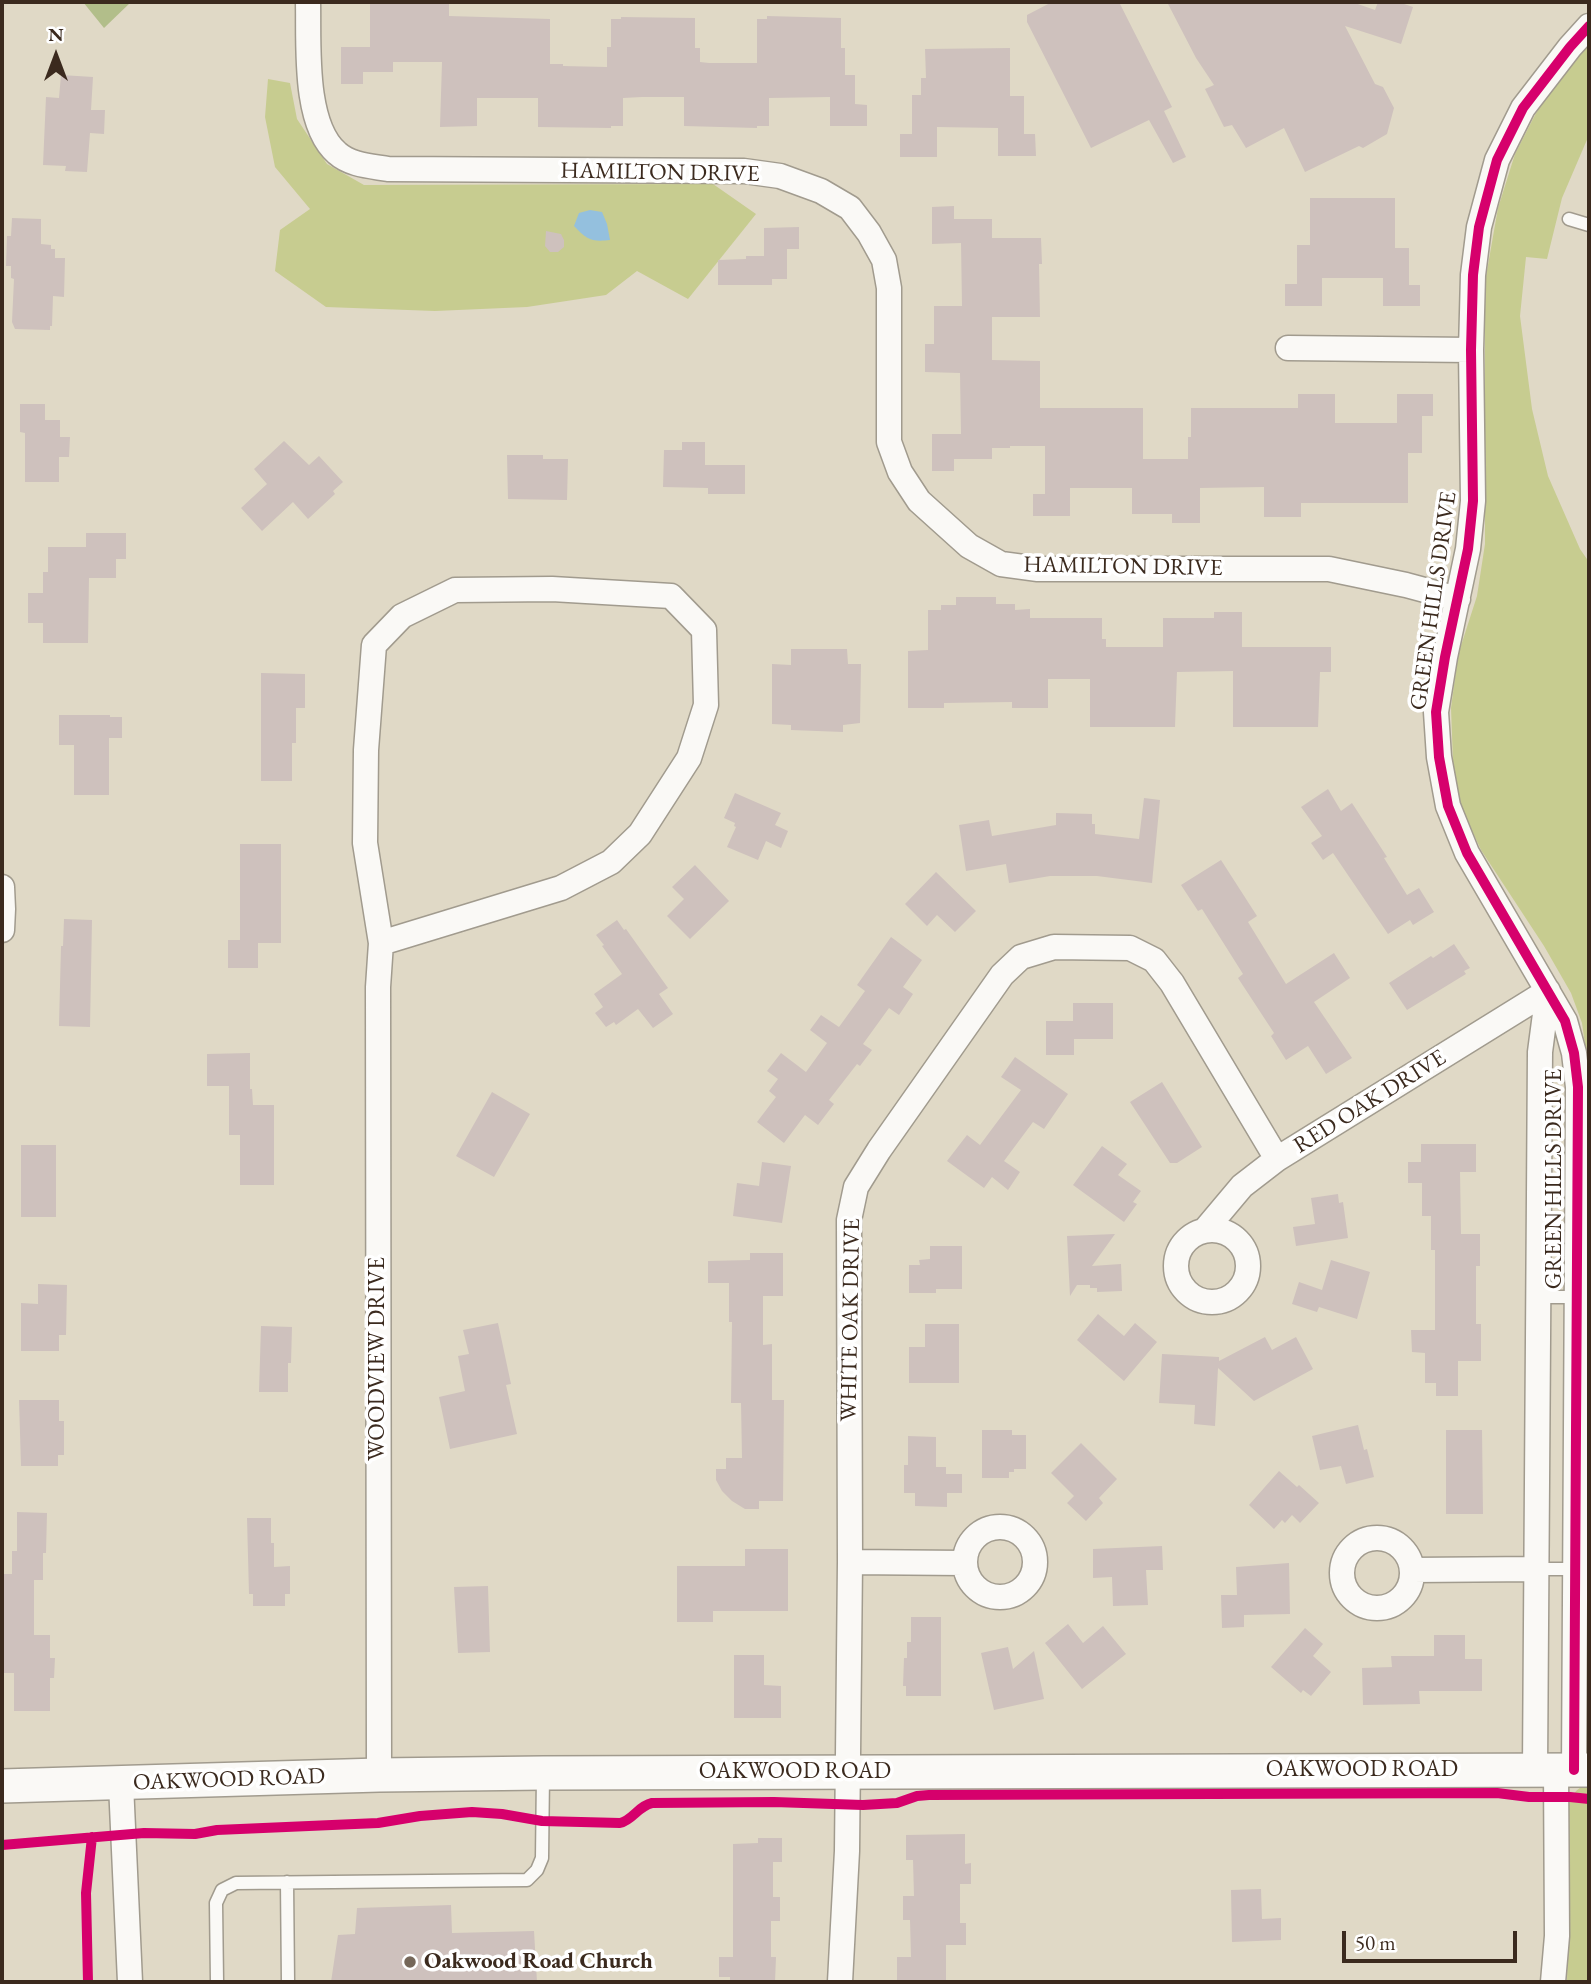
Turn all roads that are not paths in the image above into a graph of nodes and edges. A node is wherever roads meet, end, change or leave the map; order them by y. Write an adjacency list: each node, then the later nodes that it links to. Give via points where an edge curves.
1 (308, 2): 7 (street, HAMILTON DRIVE, via 315,115 337,153 358,164 388,169 744,171 780,176 850,208 884,260 889,288 889,442 900,472 919,501 942,523 1001,564 1038,569 1329,569)
2 (1589, 26): 6 (street, GREEN HILLS DRIVE, via 1523,108 1497,160 1479,227)
3 (1569, 219): 4 (lane)
4 (1589, 225)
5 (1288, 348): 6 (street)
6 (1471, 350): 7 (street, GREEN HILLS DRIVE, via 1473,501)
7 (1458, 599): 11 (street, GREEN HILLS DRIVE, via 1436,712 1448,806 1467,853)
8 (2, 887): 9 (street)
9 (2, 930)
10 (381, 943): 10 (street, WOODVIEW DRIVE, via 561,888 611,862 640,834 689,758 706,705 705,630 671,596 552,589 455,590 402,616 374,645 365,843); 24 (street, WOODVIEW DRIVE)
11 (1548, 991): 12 (street, RED OAK DRIVE); 14 (street, GREEN HILLS DRIVE, via 1540,1052); 15 (street, GREEN HILLS DRIVE, via 1565,1021 1578,1087)
12 (1277, 1159): 13 (street, RED OAK DRIVE, via 1242,1186); 16 (street, WHITE OAK DRIVE, via 1154,960 1130,948 1054,947 1021,957 1002,975 856,1187 849,1220)
13 (1205, 1230)
14 (1539, 1297): 15 (lane); 18 (street, GREEN HILLS DRIVE)
15 (1577, 1297): 19 (street, GREEN HILLS DRIVE)
16 (850, 1562): 17 (street); 22 (street, WHITE OAK DRIVE)
17 (964, 1563)
18 (1538, 1569): 19 (lane); 20 (street); 21 (street, GREEN HILLS DRIVE)
19 (1575, 1569): 21 (street, GREEN HILLS DRIVE)
20 (1412, 1570)
21 (1564, 1769): 22 (street, OAKWOOD ROAD); 32 (street, GREEN HILLS DRIVE)
22 (848, 1772): 23 (street, OAKWOOD ROAD); 31 (street, WHITE OAK DRIVE)
23 (543, 1773): 24 (street, OAKWOOD ROAD); 27 (lane, via 542,1858 527,1880)
24 (379, 1775): 25 (street, OAKWOOD ROAD)
25 (121, 1784): 26 (street, OAKWOOD ROAD); 28 (street)
26 (2, 1786)
27 (287, 1882): 29 (lane, via 236,1883 222,1890 216,1903); 30 (lane)
28 (130, 1982)
29 (217, 1982)
30 (288, 1982)
31 (840, 1982)
32 (1553, 1982)

